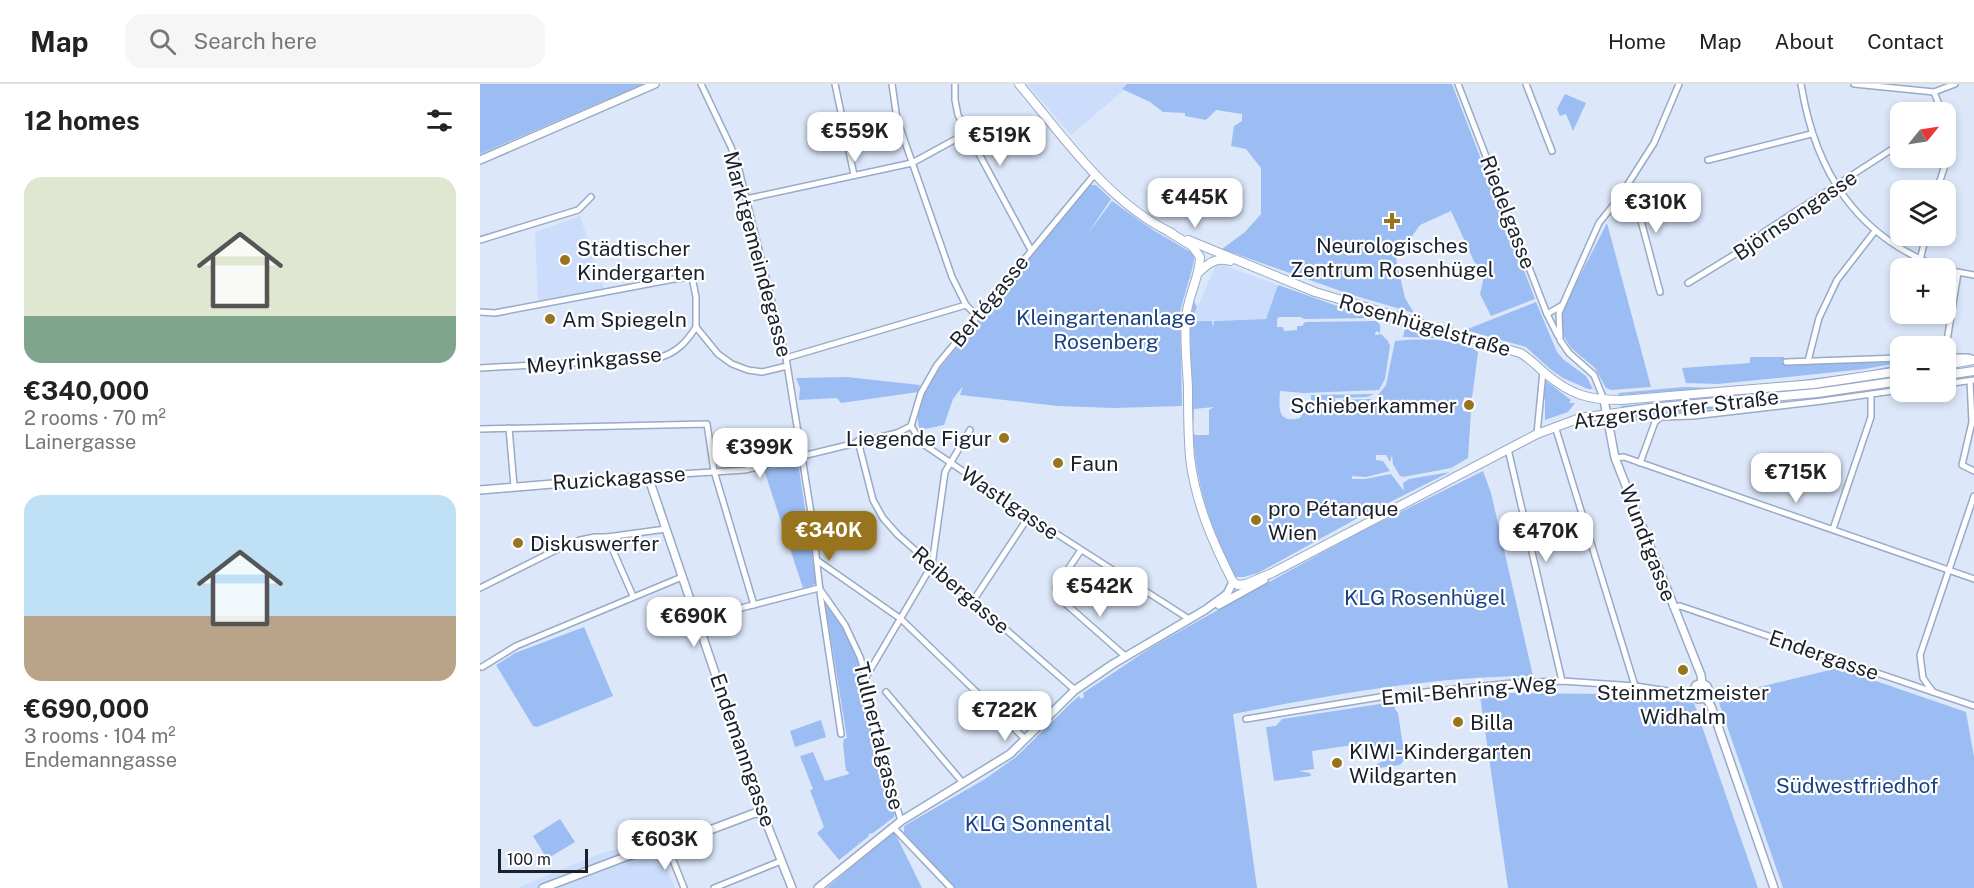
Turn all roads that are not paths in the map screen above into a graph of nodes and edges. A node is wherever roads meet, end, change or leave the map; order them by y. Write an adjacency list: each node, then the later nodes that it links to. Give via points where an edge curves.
1 (655, 84): 19 (street)
2 (701, 84): 27 (street, Marktgemeindegasse, via 731,147)
3 (835, 84): 23 (street)
4 (892, 84): 21 (street, via 897,119)
5 (956, 84): 15 (street, via 958,115)
6 (1019, 84): 22 (main road, Rosenhügelstraße)
7 (1458, 84): 42 (street, Riedelgasse)
8 (1526, 84): 17 (street)
9 (1679, 84): 26 (street, via 1654,143)
10 (1801, 84): 16 (street)
11 (1854, 84): 13 (street)
12 (1955, 84): 13 (street)
13 (1934, 92): 14 (street)
14 (1938, 102)
15 (966, 133): 21 (street); 31 (street)
16 (1811, 134): 20 (street); 24 (street)
17 (1552, 151)
18 (1890, 151): 24 (street, Björnsongasse)
19 (480, 160)
20 (1708, 160)
21 (912, 163): 23 (street); 39 (street, via 952,277)
22 (1095, 174): 29 (main road, Rosenhügelstraße, via 1118,198); 31 (street, Bertégasse)
23 (854, 175): 27 (street)
24 (1836, 186): 28 (street); 37 (street, Björnsongasse)
25 (591, 197): 30 (street, via 578,210)
26 (1619, 198): 38 (street, via 1640,217); 40 (street, via 1599,223)
27 (746, 199): 48 (street, Marktgemeindegasse)
28 (1875, 231): 32 (street); 51 (street, via 1837,280 1819,318)
29 (1169, 232): 34 (main road, via 1197,252); 35 (main road, Rosenhügelstraße)
30 (480, 240)
31 (1031, 250): 43 (street, Bertégasse)
32 (1916, 258)
33 (1958, 273): 36 (street); 45 (street)
34 (1198, 274): 35 (main road, via 1211,262 1224,259); 99 (main road, via 1189,294 1185,324 1190,457 1203,515)
35 (1271, 275): 57 (main road, Rosenhügelstraße, via 1348,302 1508,348 1529,357)
36 (1974, 275)
37 (1688, 283)
38 (1660, 292)
39 (966, 305): 43 (street); 48 (street)
40 (1561, 306): 42 (street); 46 (street)
41 (480, 312): 44 (street, via 495,313 692,277)
42 (1547, 314): 46 (street, Riedelgasse)
43 (977, 316): 68 (street, Bertégasse, via 927,379)
44 (696, 327): 54 (street, via 718,354 739,367 762,372); 55 (street, Meyrinkgasse, via 680,348 658,358)
45 (1948, 336)
46 (1560, 340): 66 (street, Riedelgasse, via 1594,375)
47 (1956, 356): 50 (street)
48 (786, 358): 54 (street, Marktgemeindegasse)
49 (1890, 358): 51 (street)
50 (1974, 360): 53 (main road)
51 (1808, 361): 52 (street)
52 (1786, 362)
53 (1956, 363)
54 (787, 366): 64 (street, Marktgemeindegasse)
55 (480, 368)
56 (1974, 370): 59 (main road)
57 (1543, 371): 66 (main road, Rosenhügelstraße, via 1569,391); 74 (street)
58 (1890, 373): 66 (main road, Atzgersdorfer Straße, via 1814,384)
59 (1956, 373)
60 (1972, 381): 62 (street); 83 (street, via 1972,423 1962,465)
61 (1890, 382): 67 (main road, Atzgersdorfer Straße)
62 (1956, 383)
63 (1890, 392): 65 (street, Atzgersdorfer Straße)
64 (792, 393): 78 (street, Tullnertalgasse)
65 (1871, 395): 81 (street, Atzgersdorfer Straße, via 1661,417 1655,422); 90 (street, via 1871,417)
66 (1604, 400): 67 (street, Wundtgasse)
67 (1607, 414): 69 (main road, Atzgersdorfer Straße); 79 (street, Wundtgasse)
68 (911, 426): 73 (street); 76 (street, Wastlgasse)
69 (1554, 426): 74 (main road, Atzgersdorfer Straße); 115 (street)
70 (509, 428): 71 (street); 82 (street, via 707,424); 85 (street)
71 (480, 429)
72 (970, 430): 80 (street)
73 (897, 433): 75 (street, Ruzickagasse); 76 (street, Wastlgasse)
74 (1536, 434): 77 (main road, Atzgersdorfer Straße)
75 (858, 441): 78 (street, Ruzickagasse); 94 (street, Reibergasse, via 873,500 883,518)
76 (923, 444): 80 (street, Wastlgasse)
77 (1508, 449): 96 (main road, Atzgersdorfer Straße); 113 (street)
78 (802, 457): 82 (street, Ruzickagasse, via 745,470); 93 (street, Tullnertalgasse)
79 (1615, 458): 81 (street); 105 (street, Wundtgasse)
80 (949, 463): 88 (street, Wastlgasse); 94 (street)
81 (1640, 463): 90 (street)
82 (714, 471): 84 (street, Ruzickagasse); 104 (street)
83 (1974, 471)
84 (648, 476): 85 (street, Ruzickagasse); 89 (street, Endemanngasse)
85 (514, 486): 86 (street, Ruzickagasse)
86 (480, 490)
87 (1974, 496): 95 (street)
88 (1029, 516): 92 (street, Wastlgasse); 103 (street)
89 (666, 529): 91 (street); 97 (street, Endemanngasse)
90 (1833, 530): 95 (street)
91 (607, 537): 100 (street, via 575,542); 102 (street)
92 (1081, 550): 109 (street, Wastlgasse); 110 (street, via 1056,587 1058,597)
93 (818, 561): 101 (street, Tullnertalgasse); 108 (street)
94 (932, 565): 103 (street, Reibergasse); 108 (street)
95 (1948, 570): 98 (street); 118 (street, via 1920,655 1923,678)
96 (1272, 573): 99 (main road, Atzgersdorfer Straße, via 1246,584); 106 (street, Atzgersdorfer Straße)
97 (682, 576): 102 (street); 107 (street, Endemanngasse)
98 (1974, 579)
99 (1233, 582): 106 (street, Atzgersdorfer Straße, via 1227,594)
100 (480, 588)
101 (819, 588): 104 (street); 112 (street, Tullnertalgasse, via 845,625); 123 (street, Tullnertalgasse)
102 (633, 596): 111 (street, via 516,646)
103 (973, 601): 116 (street, Reibergasse)
104 (754, 605): 107 (street)
105 (1673, 607): 114 (street, Wundtgasse); 118 (street, Endergasse, via 1680,606)
106 (1205, 610): 109 (street, Atzgersdorfer Straße)
107 (698, 619): 126 (street, Endemanngasse)
108 (901, 619): 112 (street); 124 (street)
109 (1189, 619): 110 (street, Atzgersdorfer Straße)
110 (1125, 656): 116 (street, Atzgersdorfer Straße)
111 (482, 667)
112 (866, 677): 127 (street, Tullnertalgasse, via 866,699)
113 (1562, 681): 115 (street, Emil-Behring-Weg); 122 (street, Emil-Behring-Weg, via 1386,696)
114 (1702, 683): 119 (street, via 1694,687); 120 (street, via 1709,691)
115 (1635, 686): 119 (street, Emil-Behring-Weg)
116 (1075, 690): 124 (street, Atzgersdorfer Straße)
117 (886, 692): 125 (street)
118 (1933, 693): 121 (street, Endergasse)
119 (1694, 695): 120 (street)
120 (1706, 698): 137 (street)
121 (1974, 706)
122 (1246, 719)
123 (841, 734)
124 (1025, 739): 125 (street, Atzgersdorfer Straße, via 1010,754)
125 (963, 783): 127 (street, Atzgersdorfer Straße)
126 (763, 814): 129 (street, via 755,813); 130 (street, Endemanngasse)
127 (901, 821): 128 (street, Atzgersdorfer Straße)
128 (893, 827): 135 (street, Atzgersdorfer Straße); 136 (street, Tullnertalgasse)
129 (667, 845): 131 (street); 132 (street)
130 (781, 861): 133 (street); 134 (street, Endemanngasse)
131 (543, 888)
132 (684, 888)
133 (714, 888)
134 (792, 888)
135 (818, 888)
136 (951, 888)
137 (1774, 888)

